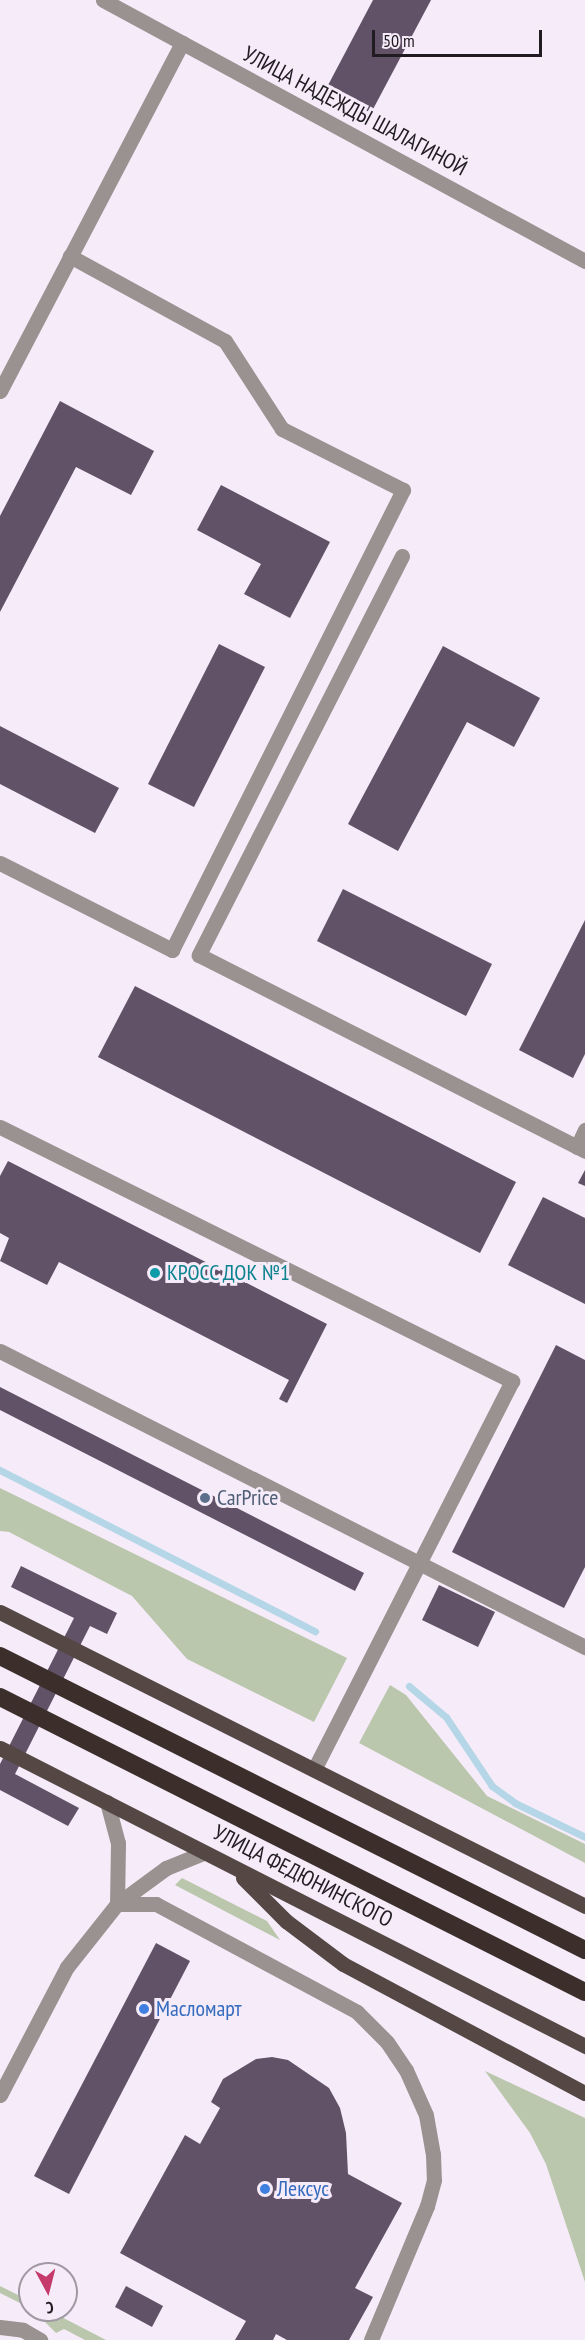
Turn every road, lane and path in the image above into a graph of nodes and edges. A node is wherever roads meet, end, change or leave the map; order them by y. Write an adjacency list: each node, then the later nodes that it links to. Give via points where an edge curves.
1 (103, 0): 2 (street, УЛИЦА НАДЕЖДЫ ШАЛАГИНОЙ)
2 (182, 43): 3 (street); 4 (street, УЛИЦА НАДЕЖДЫ ШАЛАГИНОЙ)
3 (70, 256): 5 (street); 7 (street, via 225,341 282,429 403,490 172,950)
4 (585, 261)
5 (0, 391)
6 (402, 556): 10 (street, via 200,955)
7 (0, 863)
8 (0, 1127): 12 (street, via 512,1381)
9 (585, 1130): 10 (street)
10 (581, 1149)
11 (0, 1352): 12 (street)
12 (418, 1563): 14 (street); 18 (street)
13 (0, 1612): 18 (main road)
14 (585, 1647)
15 (0, 1656): 24 (highway)
16 (0, 1697): 25 (highway, УЛИЦА ФЕДЮНИНСКОГО)
17 (0, 1748): 19 (main road, УЛИЦА ФЕДЮНИНСКОГО)
18 (315, 1769): 23 (main road)
19 (107, 1802): 20 (main road, УЛИЦА ФЕДЮНИНСКОГО); 22 (street, via 118,1843)
20 (203, 1853): 21 (main road, УЛИЦА ФЕДЮНИНСКОГО); 22 (street, via 166,1868)
21 (232, 1867): 26 (main road, УЛИЦА ФЕДЮНИНСКОГО); 27 (main road, via 286,1921 343,1964)
22 (117, 1904): 28 (street, via 67,1967); 31 (street, via 156,1904 357,2012 387,2042 406,2070 426,2115 434,2180)
23 (585, 1906)
24 (585, 1950)
25 (585, 1992)
26 (585, 2046)
27 (585, 2093)
28 (0, 2095)
29 (4, 2330): 30 (street, via 22,2330)
30 (40, 2340)
31 (371, 2340)

